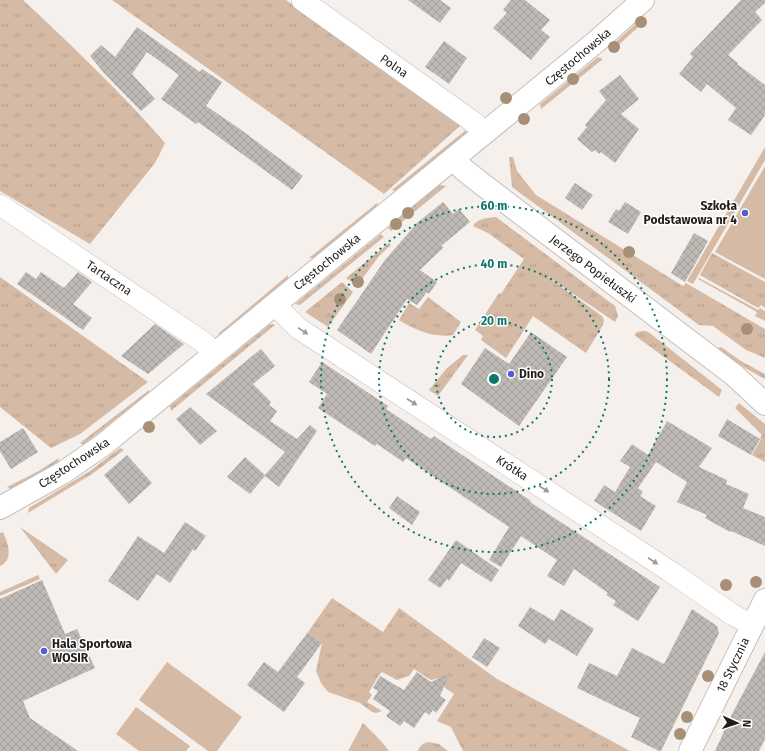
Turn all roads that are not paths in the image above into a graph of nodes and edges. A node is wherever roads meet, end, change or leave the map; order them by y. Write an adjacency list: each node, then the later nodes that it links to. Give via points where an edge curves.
1 (302, 0): 3 (street, Polna, via 472,121)
2 (643, 0): 3 (main road, Częstochowska)
3 (484, 133): 4 (main road, Częstochowska)
4 (454, 159): 6 (main road, Częstochowska); 8 (main road, Jerzego Popiełuszki, via 463,170)
5 (0, 205): 7 (street, Tartaczna, via 203,342)
6 (275, 305): 7 (main road, Częstochowska); 13 (street, Krótka, one-way to 13, via 298,328 733,616)
7 (215, 354): 11 (main road, Częstochowska, via 88,456)
8 (734, 375): 9 (main road, Jerzego Popiełuszki); 10 (main road, Jerzego Popiełuszki)
9 (765, 389)
10 (765, 404)
11 (0, 508)
12 (765, 600): 13 (main road, 18 Stycznia)
13 (752, 625): 14 (main road, 18 Stycznia)
14 (690, 751)

